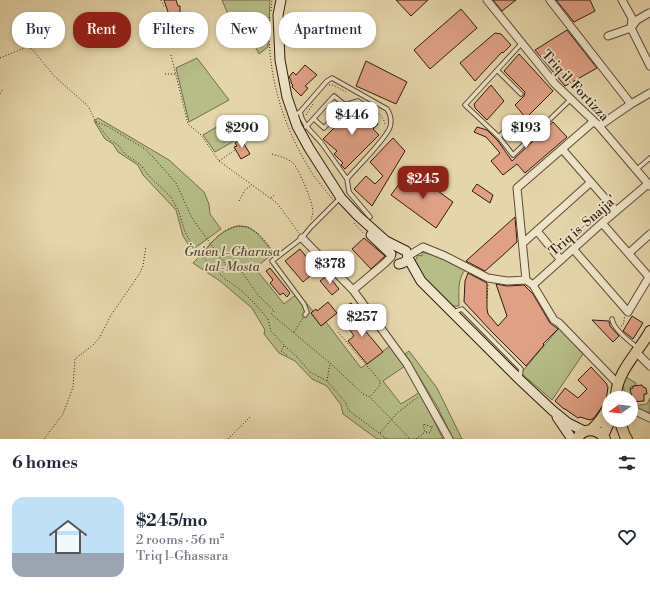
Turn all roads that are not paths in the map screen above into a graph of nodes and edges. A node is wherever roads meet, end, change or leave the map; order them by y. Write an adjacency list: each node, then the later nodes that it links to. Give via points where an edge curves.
1 (277, 0): 30 (main road, via 274,16 277,61 292,128 313,162)
2 (281, 0): 18 (main road, via 278,15 280,60 287,98)
3 (487, 0): 9 (street, Triq il-Fortizza)
4 (550, 0): 15 (street)
5 (622, 0): 7 (street, via 632,18)
6 (649, 13): 7 (street, via 637,20)
7 (631, 28): 8 (street); 10 (street)
8 (608, 36)
9 (522, 43): 11 (lane); 14 (street, Triq il-Fortizza)
10 (650, 66)
11 (498, 70): 13 (lane); 22 (lane, via 465,105)
12 (650, 93): 15 (street)
13 (521, 94)
14 (570, 99): 20 (street, Triq il-Fortizza); 22 (lane, via 513,155)
15 (631, 104): 20 (street)
16 (345, 105): 17 (lane, via 358,101); 19 (lane, via 324,128); 19 (lane, via 334,96)
17 (371, 110)
18 (298, 116): 21 (lane); 27 (lane, via 327,80 332,78 387,109 391,122 387,134); 30 (main road, via 297,126 309,148)
19 (314, 119): 21 (lane)
20 (596, 124): 24 (street); 26 (street, Triq il-Fortizza)
21 (306, 127): 27 (lane, via 322,144)
22 (499, 137): 23 (lane, via 513,122 521,130)
23 (513, 138)
24 (562, 149): 28 (street); 40 (street, via 517,188)
25 (650, 158): 26 (lane)
26 (636, 170): 29 (street, Triq il-Fortizza)
27 (347, 179): 30 (lane)
28 (590, 183): 31 (street); 37 (street)
29 (649, 185): 31 (street, Triq is-Snajja')
30 (343, 197): 32 (main road); 35 (lane); 44 (main road)
31 (616, 211): 34 (street, Triq is-Snajja')
32 (360, 213): 33 (lane); 42 (main road, via 386,241)
33 (370, 217)
34 (602, 223): 41 (street, Triq is-Snajja'); 43 (street)
35 (310, 228): 36 (lane); 39 (lane)
36 (314, 231)
37 (536, 231): 40 (street); 45 (street)
38 (650, 234): 43 (street)
39 (302, 238): 49 (street); 50 (lane, via 272,261 304,304 307,312)
40 (523, 243): 47 (street)
41 (574, 250): 43 (street, via 626,310 649,277); 45 (street, Triq is-Snajja')
42 (405, 253): 44 (main road, via 405,262); 44 (main road, via 395,249); 46 (main road); 47 (street, via 422,248 446,256 488,278)
43 (629, 253)
44 (392, 260): 46 (main road); 49 (street)
45 (561, 260): 48 (street, Triq is-Snajja')
46 (421, 280): 57 (main road)
47 (526, 280): 48 (street)
48 (533, 285): 55 (street, via 554,320)
49 (353, 290): 65 (street, via 407,364)
50 (305, 315)
51 (612, 319): 53 (lane, via 612,323)
52 (650, 331): 53 (main road)
53 (637, 350): 54 (street); 56 (main road)
54 (650, 366)
55 (614, 391)
56 (617, 391)
57 (552, 410): 63 (main road, via 568,423); 66 (main road)
58 (638, 412): 60 (street)
59 (602, 418): 63 (main road)
60 (650, 418)
61 (608, 427): 64 (main road)
62 (622, 427): 68 (main road)
63 (587, 431): 64 (main road, via 598,432); 67 (main road)
64 (605, 438)
65 (449, 439)
66 (572, 439)
67 (577, 439)
68 (628, 439)

